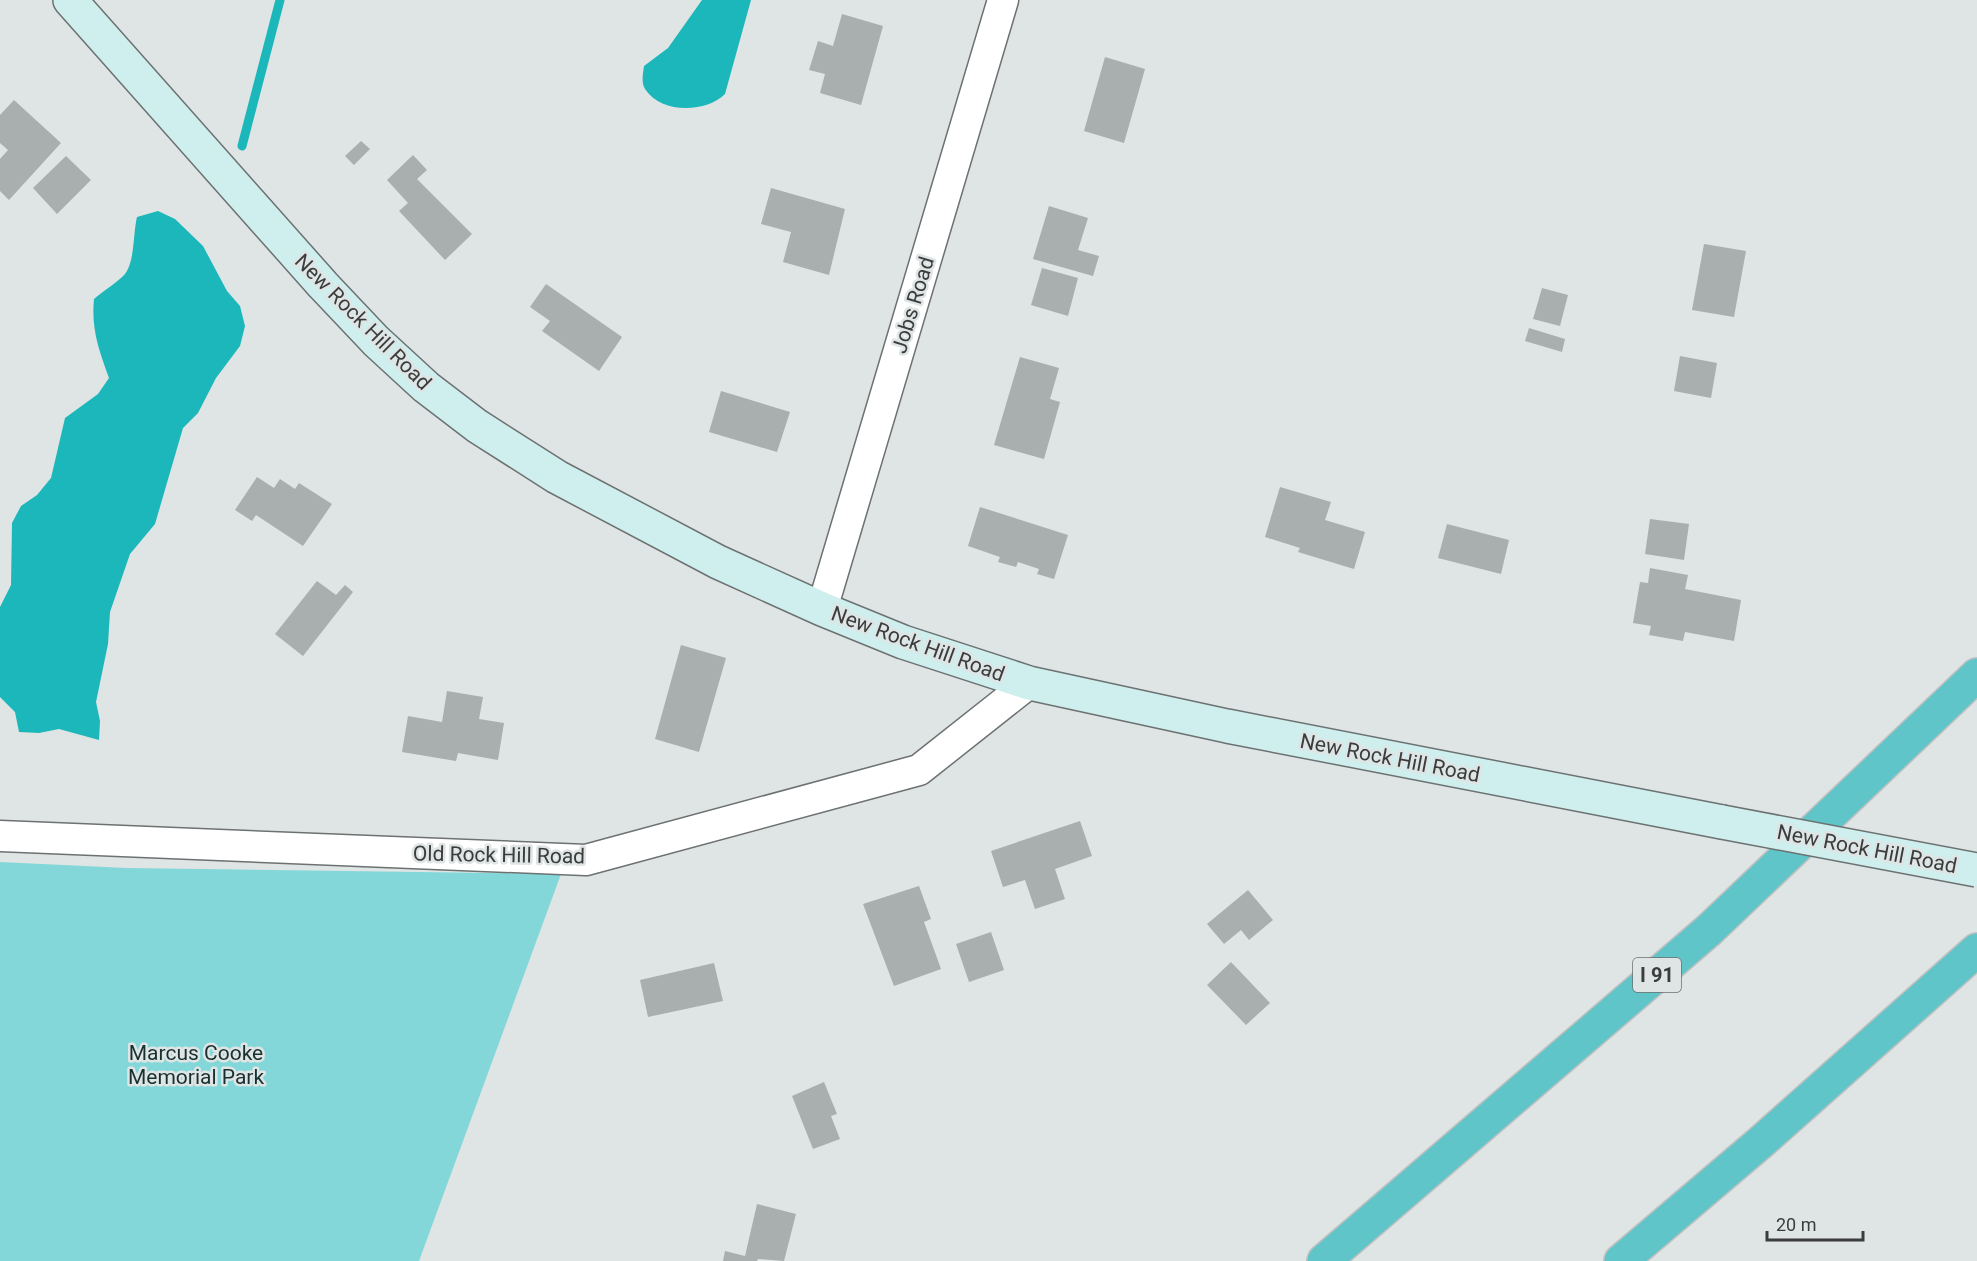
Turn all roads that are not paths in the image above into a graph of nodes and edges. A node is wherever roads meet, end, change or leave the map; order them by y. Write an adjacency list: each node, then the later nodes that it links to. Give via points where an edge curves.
1 (70, 0): 3 (main road, New Rock Hill Road, via 323,285 426,387 477,426 557,477 718,562)
2 (1003, 0): 3 (street, Jobs Road)
3 (822, 609): 5 (main road, New Rock Hill Road, via 903,642)
4 (1977, 675): 9 (highway, I 91, via 1709,930)
5 (1029, 683): 6 (street, Old Rock Hill Road, via 919,770 586,860); 7 (main road, New Rock Hill Road, bridge, via 1238,728)
6 (0, 836)
7 (1977, 870)
8 (1977, 950): 10 (highway, via 1779,1127)
9 (1324, 1261)
10 (1621, 1261)

